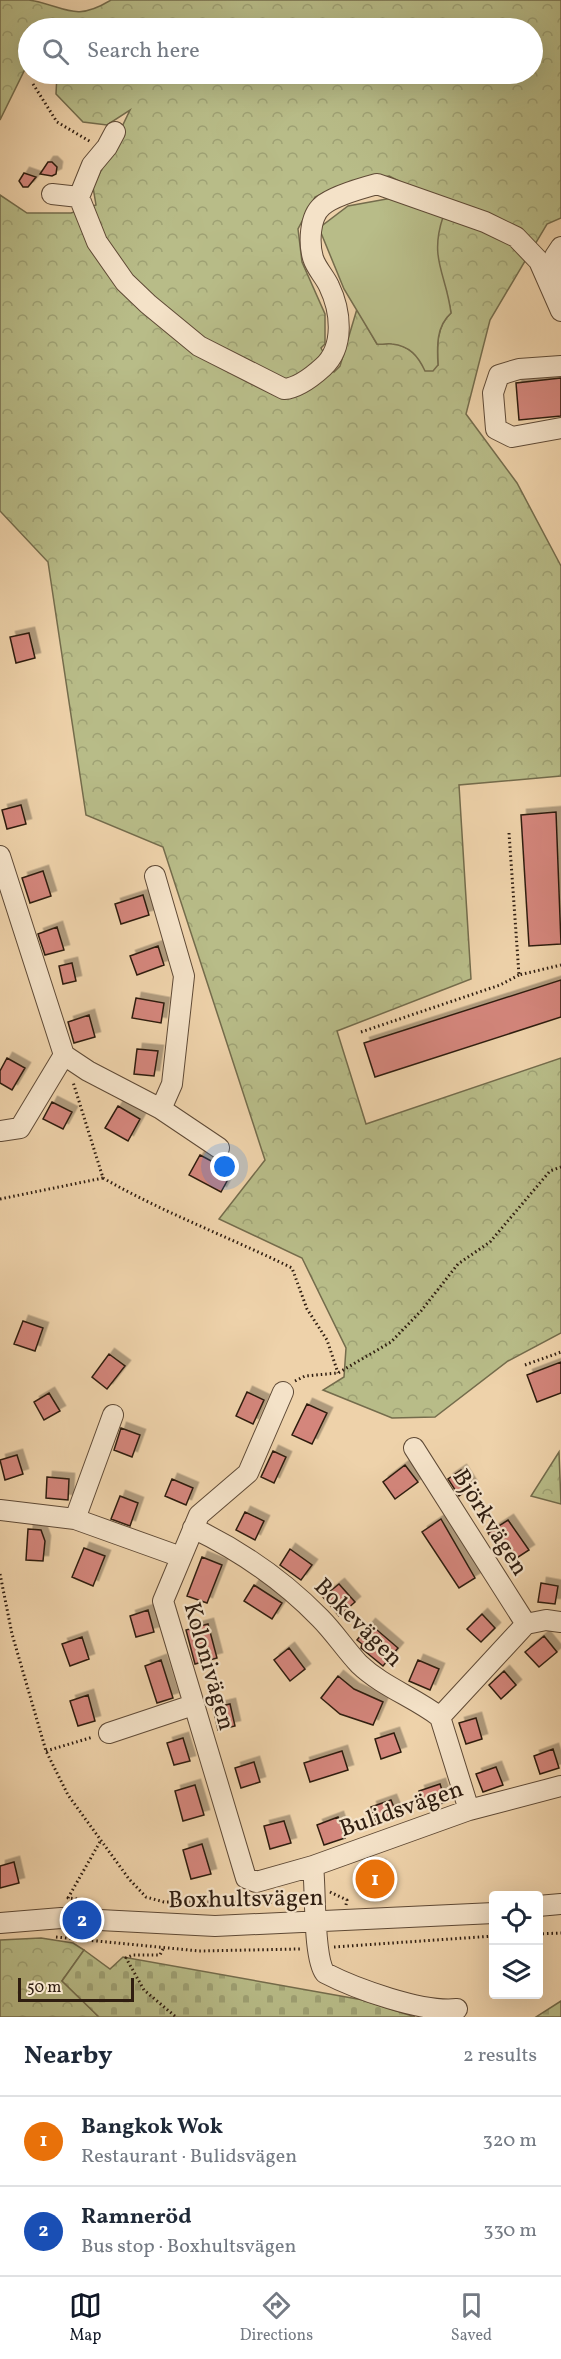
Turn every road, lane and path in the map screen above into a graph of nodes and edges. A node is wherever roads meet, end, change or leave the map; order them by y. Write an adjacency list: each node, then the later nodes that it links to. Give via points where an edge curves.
1 (33, 84): 3 (path, via 57,122)
2 (116, 132): 3 (street)
3 (103, 153): 5 (street, via 92,165)
4 (52, 194): 5 (street)
5 (79, 197): 8 (street, via 89,229 125,282 199,346 284,389 295,388 316,374 339,343 335,301 313,260 311,233 315,215 321,206 377,183 516,237 539,261)
6 (561, 247): 7 (street, via 555,256)
7 (561, 287)
8 (561, 311)
9 (561, 366): 10 (street, via 519,369 499,375 493,393 496,429 512,437)
10 (561, 428)
11 (509, 832): 15 (path)
12 (0, 856): 17 (street)
13 (155, 876): 18 (street, via 184,976 172,1084)
14 (561, 965): 15 (path)
15 (519, 975): 16 (path, via 500,985)
16 (360, 1032)
17 (64, 1055): 18 (street); 19 (street, via 20,1128); 22 (path)
18 (160, 1109): 20 (street)
19 (0, 1131)
20 (219, 1148)
21 (561, 1167): 26 (path, via 549,1171 490,1242 458,1264 391,1342)
22 (103, 1178): 23 (path); 26 (path, via 141,1200 292,1268 307,1309 327,1340)
23 (0, 1199)
24 (561, 1352): 25 (path)
25 (525, 1365)
26 (338, 1373): 27 (path, via 305,1376)
27 (283, 1392): 32 (street, Kolonivägen, via 248,1473 199,1515)
28 (113, 1415): 31 (street)
29 (414, 1448): 36 (street, Björkvägen)
30 (0, 1510): 31 (street)
31 (75, 1519): 33 (street)
32 (193, 1528): 33 (street, Kolonivägen); 38 (street, Bokevägen, via 277,1577 322,1619 359,1664 393,1691)
33 (181, 1557): 37 (street, Kolonivägen, via 163,1601)
34 (0, 1574): 40 (path, via 12,1634)
35 (561, 1622): 36 (street)
36 (526, 1624): 38 (street)
37 (193, 1705): 39 (street); 44 (street, Kolonivägen, via 246,1878 256,1882)
38 (440, 1717): 42 (street)
39 (109, 1733): 40 (path)
40 (46, 1751): 43 (path, via 68,1795)
41 (561, 1786): 42 (street, Bulidsvägen)
42 (469, 1810): 44 (street, Bulidsvägen)
43 (101, 1840): 45 (path, via 146,1897 164,1902 294,1902); 46 (path, via 68,1898)
44 (313, 1866): 52 (street)
45 (301, 1895)
46 (77, 1899)
47 (561, 1904): 48 (street)
48 (543, 1906)
49 (489, 1913): 52 (street, Boxhultsvägen)
50 (543, 1914): 51 (street)
51 (561, 1914)
52 (317, 1922): 53 (street, Boxhultsvägen, via 164,1926 61,1918); 59 (street)
53 (0, 1923)
54 (561, 1933): 55 (path)
55 (543, 1934)
56 (51, 1936): 58 (path)
57 (489, 1936): 59 (path)
58 (163, 1948): 59 (path); 61 (path, via 160,1955 126,1958 144,1990)
59 (318, 1948): 60 (street, via 320,1968 332,1977 414,2005 442,2011)
60 (457, 2009)
61 (176, 2017)

